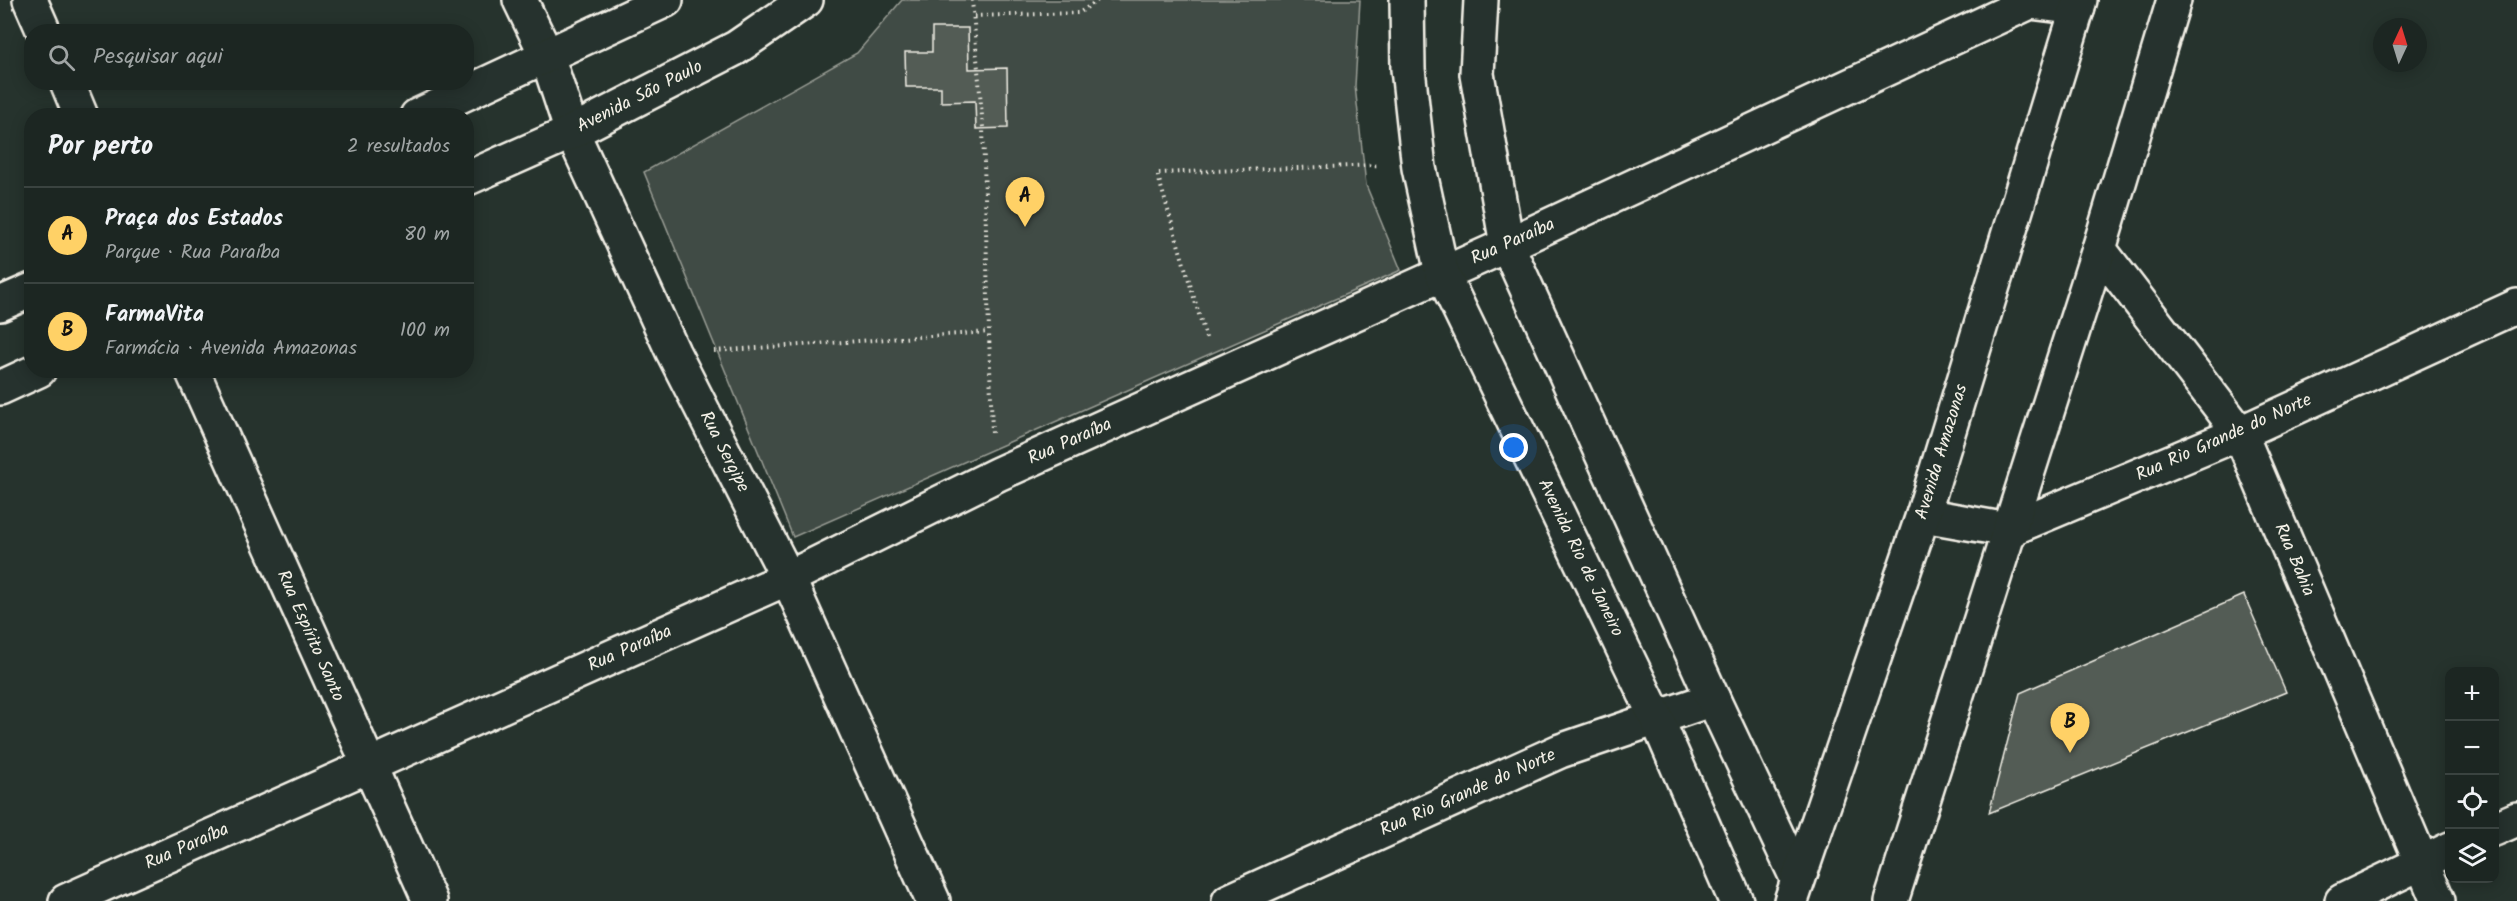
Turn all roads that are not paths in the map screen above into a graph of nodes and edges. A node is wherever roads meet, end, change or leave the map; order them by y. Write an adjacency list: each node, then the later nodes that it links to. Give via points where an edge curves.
1 (30, 0): 10 (street)
2 (520, 0): 11 (street, Rua Sergipe)
3 (666, 0): 11 (street)
4 (806, 0): 17 (street, Avenida São Paulo, via 736,48)
5 (1407, 0): 21 (street, Avenida Rio de Janeiro, via 1408,69 1419,168)
6 (1481, 0): 19 (street, via 1478,74)
7 (2174, 0): 20 (street)
8 (2030, 1): 9 (street, Rua Paraíba); 19 (street, Rua Paraíba)
9 (2079, 4): 29 (street, Avenida Amazonas)
10 (40, 24)
11 (547, 56): 14 (street); 17 (street, Rua Sergipe)
12 (70, 90): 15 (street)
13 (473, 90): 16 (street)
14 (474, 90)
15 (78, 108)
16 (434, 108)
17 (572, 132): 18 (street, Avenida São Paulo); 31 (street, Rua Sergipe, via 673,352)
18 (474, 175)
19 (1507, 245): 21 (street, Rua Paraíba); 32 (street)
20 (2099, 249): 28 (street, Rua Bahia); 30 (street)
21 (1442, 273): 31 (street, Rua Paraíba, via 998,474); 33 (street, Avenida Rio de Janeiro)
22 (24, 294): 23 (street)
23 (0, 304)
24 (2517, 306): 28 (street, Rua Rio Grande do Norte)
25 (24, 377): 27 (street)
26 (196, 378): 34 (street, Rua Espírito Santo)
27 (0, 388)
28 (2240, 433): 30 (street, Rua Rio Grande do Norte); 37 (street, Rua Bahia)
29 (1923, 515): 30 (street); 38 (street, Avenida Amazonas)
30 (2008, 530): 44 (street)
31 (788, 578): 34 (street, Rua Paraíba); 41 (street, Rua Sergipe)
32 (1713, 699): 33 (street, Rua Rio Grande do Norte); 38 (street)
33 (1656, 717): 42 (street, Rua Rio Grande do Norte, via 1560,751); 43 (street, Avenida Rio de Janeiro)
34 (368, 767): 39 (street, Rua Paraíba); 40 (street, Rua Espírito Santo)
35 (2517, 819): 36 (street)
36 (2499, 827)
37 (2436, 855): 45 (street); 46 (street, Rua Bahia)
38 (1794, 889)
39 (66, 901)
40 (430, 901)
41 (933, 901)
42 (1229, 901)
43 (1736, 901)
44 (1891, 901)
45 (2342, 901)
46 (2438, 901)

